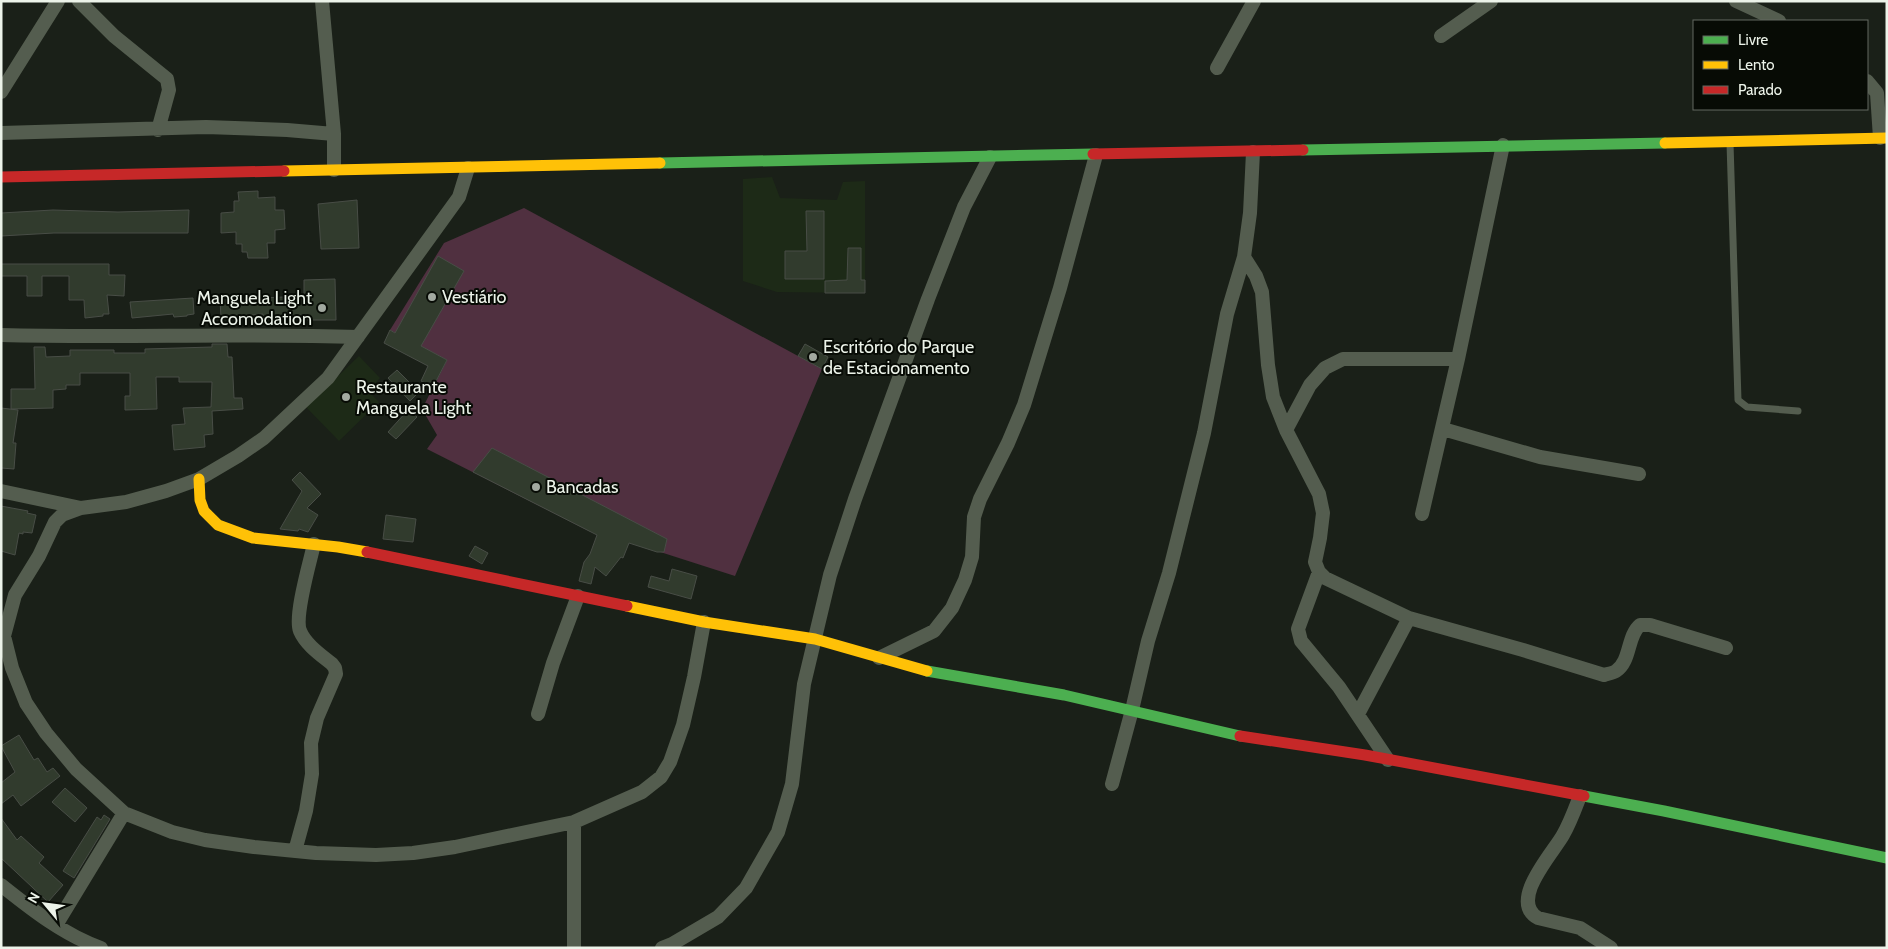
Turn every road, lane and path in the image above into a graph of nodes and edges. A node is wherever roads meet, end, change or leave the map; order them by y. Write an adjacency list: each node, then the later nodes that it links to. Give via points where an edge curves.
1 (58, 1): 11 (street)
2 (79, 1): 12 (street, via 114,36 167,80 169,90)
3 (322, 1): 14 (street)
4 (1254, 1): 9 (street)
5 (1491, 1): 8 (street)
6 (1736, 1): 7 (street)
7 (1777, 20)
8 (1441, 36)
9 (1217, 68)
10 (1868, 82): 15 (street, via 1877,93)
11 (1, 92)
12 (158, 130): 13 (street); 14 (street, via 206,127)
13 (1, 133)
14 (334, 134): 22 (street)
15 (1883, 138): 16 (main road)
16 (1730, 141): 17 (main road); 28 (lane, via 1738,400 1747,407)
17 (1503, 146): 18 (main road); 27 (street)
18 (1253, 152): 19 (main road); 24 (street)
19 (1096, 155): 20 (main road); 44 (street, via 1024,405 974,516 972,557 965,580 952,608 934,631)
20 (990, 157): 21 (main road); 41 (street, via 964,207 855,499 830,575)
21 (468, 168): 22 (main road); 26 (street, via 459,197)
22 (334, 170): 23 (main road)
23 (1, 178)
24 (1244, 257): 30 (street, via 1262,292 1273,397); 45 (street, via 1227,314 1204,433)
25 (1, 335): 26 (street)
26 (358, 337): 32 (street, via 328,378 264,438)
27 (1458, 359): 29 (street); 30 (street, via 1343,359 1325,368 1310,386)
28 (1798, 411)
29 (1443, 429): 31 (street, via 1540,457); 35 (street)
30 (1286, 430): 37 (street, via 1319,494 1323,514 1315,562)
31 (1639, 474)
32 (199, 479): 34 (street, via 126,502); 36 (main road, via 204,512 218,525 253,538)
33 (1, 491): 34 (street)
34 (82, 508): 42 (street, via 62,515 55,522 15,595)
35 (1422, 514)
36 (314, 544): 38 (main road, via 410,560); 53 (street, via 298,616 300,631 308,643 332,664 336,674 316,718 311,743 312,774)
37 (1319, 572): 39 (street, via 1325,578); 47 (street, via 1298,629 1300,641)
38 (578, 596): 40 (main road); 46 (street)
39 (1409, 618): 43 (street, via 1604,675 1616,671 1623,663 1634,630 1640,624); 47 (street)
40 (704, 622): 41 (main road); 52 (street, via 683,724 661,778 642,792)
41 (815, 640): 44 (main road); 59 (street, via 804,684 792,784 778,832 746,888 718,917)
42 (3, 644): 51 (street, via 26,703 46,733 76,769)
43 (1726, 648)
44 (878, 658): 45 (main road, via 928,671)
45 (1132, 710): 48 (main road, via 1246,737); 49 (street)
46 (538, 714)
47 (1358, 714): 48 (street)
48 (1388, 760): 50 (main road)
49 (1112, 784)
50 (1580, 796): 54 (main road, via 1672,812); 60 (street, via 1564,834 1536,874 1528,908 1538,918 1580,928)
51 (124, 813): 53 (street, via 172,832 205,840); 56 (street)
52 (574, 822): 53 (street, via 413,853); 58 (street)
53 (295, 850)
54 (1887, 858)
55 (1, 885): 56 (street)
56 (56, 925): 57 (street)
57 (101, 948)
58 (574, 948)
59 (662, 948)
60 (1611, 948)

